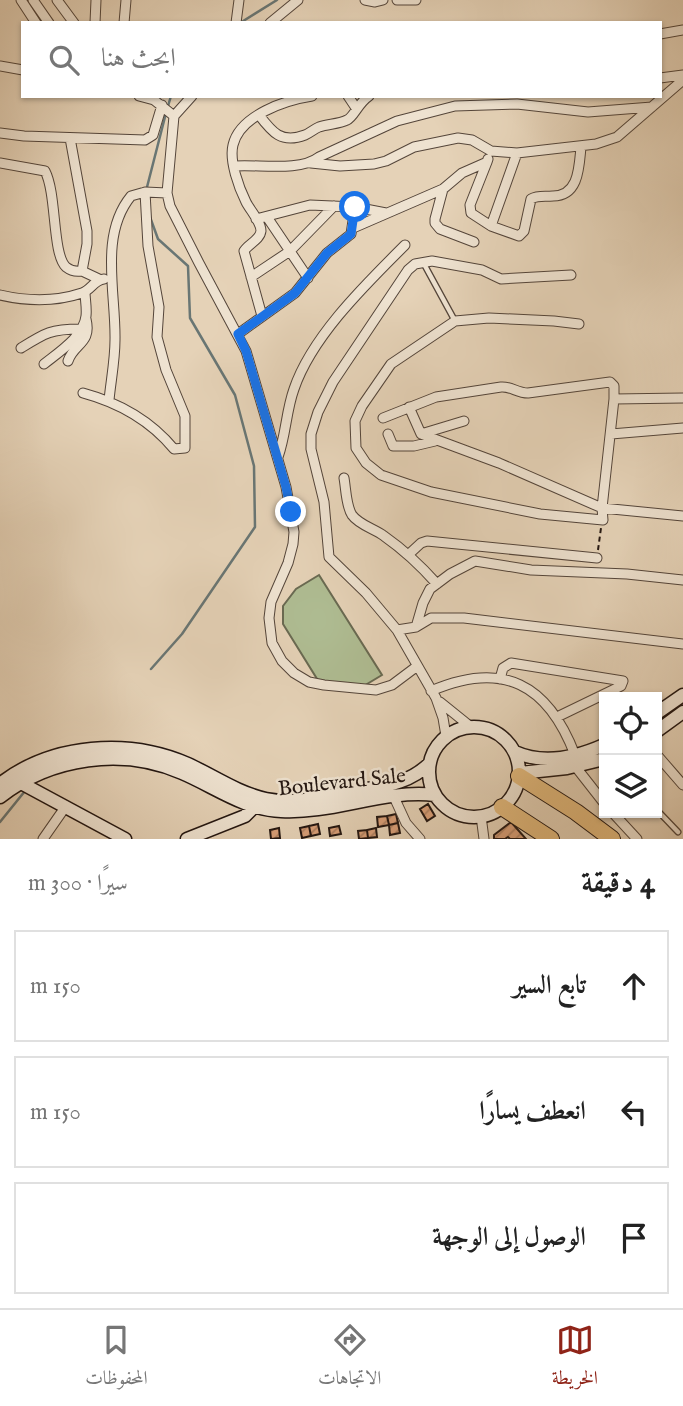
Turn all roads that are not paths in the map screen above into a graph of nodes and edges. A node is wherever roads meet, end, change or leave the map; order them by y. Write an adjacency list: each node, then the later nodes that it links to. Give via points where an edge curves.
1 (21, 0): 12 (street)
2 (33, 0): 13 (street)
3 (57, 0): 14 (street)
4 (96, 0): 15 (street)
5 (126, 0): 16 (street)
6 (239, 0): 17 (street)
7 (298, 0): 18 (street)
8 (365, 0): 9 (street)
9 (383, 0)
10 (397, 0): 11 (street)
11 (416, 0)
12 (35, 21)
13 (48, 21)
14 (73, 21)
15 (95, 21)
16 (124, 21)
17 (236, 21)
18 (272, 21)
19 (683, 30): 20 (street)
20 (662, 34)
21 (0, 66): 22 (street)
22 (21, 70)
23 (662, 78): 24 (street)
24 (683, 78): 31 (street)
25 (144, 98): 32 (street)
26 (190, 98): 36 (street)
27 (302, 98): 35 (street)
28 (349, 98): 34 (street)
29 (367, 98): 34 (street)
30 (662, 98): 33 (street)
31 (662, 98)
32 (162, 106): 36 (street); 38 (street, via 149,139)
33 (652, 107): 39 (street, via 617,137); 44 (street, via 587,112 517,104 455,106 397,121)
34 (356, 108): 35 (street, via 347,120 282,138 274,135)
35 (259, 115): 45 (street, via 237,135 232,156)
36 (174, 116): 48 (street)
37 (0, 133): 38 (street)
38 (70, 138): 60 (street, via 87,231)
39 (581, 147): 41 (street); 54 (street, via 570,190 562,196 531,199 522,234 515,236)
40 (491, 151): 41 (street); 42 (street); 44 (street, via 458,138 414,147 374,164)
41 (517, 153): 54 (street)
42 (487, 162): 46 (street, via 462,173); 54 (street, via 469,209)
43 (0, 163): 60 (street, via 45,171 59,256 65,267)
44 (311, 163): 45 (street)
45 (235, 166): 53 (street)
46 (443, 189): 51 (street); 56 (street, via 437,227)
47 (145, 192): 48 (street); 63 (street, via 131,196 115,228); 80 (street, via 148,246 159,307 157,337 185,416 185,448 174,449 157,429)
48 (167, 193): 73 (street)
49 (334, 206): 50 (street); 52 (street, via 310,205); 58 (street)
50 (355, 207): 51 (street); 55 (street)
51 (386, 213): 55 (street)
52 (267, 218): 53 (street); 58 (street)
53 (256, 219): 62 (street, via 261,232 244,251)
54 (491, 226)
55 (353, 228): 64 (street)
56 (474, 242)
57 (405, 245): 89 (street, via 306,360)
58 (290, 251): 62 (street); 64 (street)
59 (423, 262): 61 (street, via 473,268 501,279); 70 (lane); 98 (street, via 408,270 333,382 312,434 329,557)
60 (82, 271): 65 (street)
61 (571, 275)
62 (251, 277): 68 (street)
63 (111, 278): 65 (street); 80 (street, via 115,340)
64 (308, 278): 68 (street)
65 (99, 279): 66 (street)
66 (85, 292): 67 (street, via 28,300); 69 (street)
67 (0, 295)
68 (262, 316): 73 (street)
69 (86, 317): 72 (street); 75 (street, via 84,342)
70 (455, 321): 71 (street, via 489,318); 91 (street, via 391,363 362,406 355,421 356,448 366,463 381,475 431,492 540,514 603,520)
71 (579, 324)
72 (80, 329): 74 (street, via 45,332); 76 (street)
73 (238, 334): 89 (street)
74 (21, 348)
75 (68, 361)
76 (44, 364)
77 (83, 393): 80 (street)
78 (683, 398): 79 (street)
79 (614, 399): 81 (street, via 610,382 528,393 501,387 436,397); 85 (street)
80 (109, 400)
81 (409, 407): 82 (street); 87 (street)
82 (383, 418)
83 (464, 421): 87 (street)
84 (683, 428): 85 (street)
85 (611, 433): 91 (street)
86 (388, 435): 88 (street, via 393,446)
87 (421, 435): 88 (street)
88 (435, 441): 91 (street)
89 (277, 458): 100 (street, via 294,532 291,555 269,610 270,635 278,656 309,682 365,690 387,687)
90 (344, 478): 93 (street, via 355,519)
91 (602, 508): 92 (street)
92 (683, 516)
93 (408, 555): 94 (street, via 427,541); 96 (street)
94 (597, 558)
95 (683, 580): 96 (street, via 531,570 475,561)
96 (437, 584): 97 (street, via 423,603)
97 (416, 627): 98 (street); 99 (street, via 431,618 464,618)
98 (397, 629): 100 (street)
99 (683, 645)
100 (416, 667): 103 (street)
101 (500, 679): 102 (street, via 503,668 511,663 623,681); 103 (street, via 464,680); 108 (street, via 536,693)
102 (613, 692)
103 (434, 695): 109 (street); 111 (street)
104 (683, 695): 106 (street)
105 (599, 699): 108 (street)
106 (662, 710)
107 (683, 712): 110 (street)
108 (557, 717): 115 (street)
109 (471, 727): 111 (street); 113 (street, via 501,736)
110 (662, 727)
111 (446, 736): 117 (street)
112 (599, 748): 115 (street)
113 (515, 752): 115 (street, via 530,758); 118 (street)
114 (599, 759): 115 (street)
115 (575, 761): 118 (street); 125 (street)
116 (662, 761): 122 (street)
117 (429, 763): 120 (street); 124 (street)
118 (519, 775): 130 (street, via 514,794); 141 (highway)
119 (2, 780): 120 (street, via 55,757 110,748 164,755 247,793 279,801)
120 (405, 781): 123 (street)
121 (21, 783): 126 (street, Boulevard Sale); 128 (street); 129 (street, Boulevard Sale, via 84,760 136,760 172,769)
122 (683, 785)
123 (408, 795): 124 (street, Boulevard Sale); 127 (street, Boulevard Sale)
124 (435, 795): 132 (street, via 455,813)
125 (599, 796)
126 (0, 797)
127 (394, 797): 129 (street, Boulevard Sale, via 294,811); 138 (street)
128 (66, 806): 136 (street); 137 (street)
129 (254, 807): 135 (street, via 245,816)
130 (502, 807): 132 (street); 140 (highway)
131 (662, 815): 134 (lane)
132 (481, 816): 139 (street)
133 (618, 818): 142 (street)
134 (678, 832)
135 (191, 838)
136 (43, 839)
137 (125, 839)
138 (420, 839)
139 (484, 839)
140 (551, 839)
141 (612, 839)
142 (637, 839)

